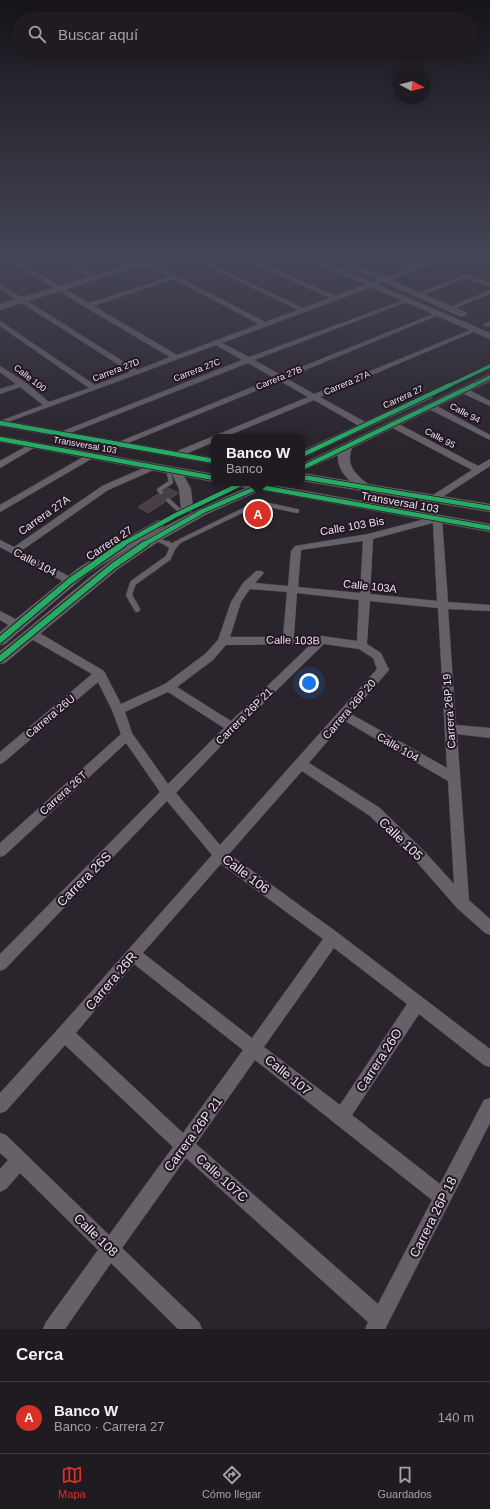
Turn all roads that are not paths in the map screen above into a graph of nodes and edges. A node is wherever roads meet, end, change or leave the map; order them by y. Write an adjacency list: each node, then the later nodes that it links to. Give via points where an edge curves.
1 (54, 321): 17 (street)
2 (112, 321): 13 (street)
3 (258, 321): 9 (street)
4 (272, 321): 9 (street, Carrera 27D)
5 (352, 321): 14 (street, Carrera 27C)
6 (421, 321): 19 (street, Carrera 27B)
7 (454, 321): 10 (street)
8 (0, 323): 21 (street)
9 (264, 324): 12 (street, Carrera 27D)
10 (475, 330): 11 (street); 24 (street, Carrera 27A)
11 (490, 336)
12 (216, 342): 13 (street, Carrera 27D); 14 (street)
13 (175, 357): 17 (street, Carrera 27D)
14 (248, 360): 19 (street); 31 (street, Carrera 27C)
15 (490, 366): 30 (street, Carrera 27)
16 (0, 368): 20 (street, Calle 100)
17 (135, 372): 21 (street, Carrera 27D)
18 (490, 377): 22 (street, Carrera 27)
19 (279, 378): 24 (street); 36 (street, Carrera 27B)
20 (22, 384): 23 (street); 26 (street, Calle 100)
21 (94, 388): 26 (street, Carrera 27D)
22 (463, 390): 25 (street); 27 (street, Carrera 27)
23 (0, 392)
24 (313, 397): 30 (street); 32 (street, Carrera 27A)
25 (490, 404)
26 (48, 405): 28 (street, Carrera 27D)
27 (430, 406): 29 (street, Carrera 27); 33 (street, Calle 94)
28 (0, 423): 31 (street, Transversal 103)
29 (392, 424): 38 (street, Carrera 27); 47 (street, Calle 95)
30 (364, 426): 40 (street, Carrera 27)
31 (62, 433): 36 (street, Transversal 103)
32 (225, 434)
33 (490, 438)
34 (0, 439): 37 (street, Transversal 103)
35 (211, 440): 39 (street)
36 (120, 443): 39 (street, Transversal 103)
37 (35, 445): 41 (street, Transversal 103); 44 (street)
38 (347, 446): 46 (street, Carrera 27); 54 (street, via 343,460 346,470)
39 (178, 454): 42 (street, Transversal 103)
40 (305, 454)
41 (90, 456): 45 (street, Transversal 103); 59 (street)
42 (211, 460)
43 (490, 462): 47 (street)
44 (0, 465)
45 (153, 467): 48 (street, Transversal 103); 68 (street, Carrera 27A, via 105,488)
46 (305, 467)
47 (478, 470): 56 (street)
48 (172, 471): 49 (street, Transversal 103); 55 (lane, via 170,482 159,490); 60 (street, via 185,489)
49 (211, 476)
50 (305, 477): 54 (street, Transversal 103)
51 (235, 486): 60 (street, Carrera 27)
52 (262, 486): 65 (street, Carrera 27, via 203,511)
53 (269, 486): 62 (street, Transversal 103)
54 (364, 487): 56 (street, Transversal 103)
55 (161, 492)
56 (433, 499): 58 (street, Transversal 103)
57 (168, 500): 60 (lane)
58 (490, 508)
59 (0, 509)
60 (184, 510): 70 (street, Carrera 27, via 113,551)
61 (297, 510): 67 (lane, via 256,504 180,541)
62 (437, 519): 63 (street, Transversal 103); 64 (street, Calle 103 Bis); 74 (street, Carrera 26P 19)
63 (490, 528)
64 (368, 537): 72 (street, Calle 103 Bis, via 298,548); 73 (street)
65 (154, 538): 67 (lane); 79 (street, Carrera 27, via 113,566)
66 (0, 543): 68 (street, Calle 104)
67 (173, 547): 76 (lane, via 168,558 133,583 129,595)
68 (14, 551): 70 (street, Calle 104)
69 (259, 573): 71 (street)
70 (70, 581): 78 (street, Carrera 27)
71 (247, 585): 72 (street, Calle 103A); 83 (street, via 234,607)
72 (293, 591): 73 (street, Calle 103A); 80 (street)
73 (364, 598): 74 (street, Calle 103A); 84 (street)
74 (443, 605): 75 (street, Calle 103A); 91 (street, Carrera 26P 19)
75 (490, 608)
76 (137, 609)
77 (0, 615): 78 (street)
78 (19, 626): 81 (street, Carrera 27)
79 (32, 634): 85 (street, Carrera 27); 86 (street)
80 (288, 639): 82 (street, Calle 103B); 83 (street, Calle 103B)
81 (0, 640)
82 (322, 640): 84 (street, Calle 103B); 90 (street, Carrera 26P 21)
83 (223, 641): 87 (street, via 209,657)
84 (362, 646): 89 (street, Carrera 26P 20, via 377,656 383,670)
85 (0, 658)
86 (100, 674): 88 (street, Calle 106); 94 (street, Carrera 26U)
87 (169, 687): 88 (street); 90 (street)
88 (118, 710): 93 (street, Calle 106)
89 (343, 715): 95 (street, Carrera 26P 20); 96 (street, Calle 104)
90 (232, 727): 97 (street, Carrera 26P 21)
91 (451, 729): 92 (street); 96 (street, Carrera 26P 19)
92 (490, 733)
93 (127, 735): 97 (street, Calle 106); 98 (street, Carrera 26T)
94 (0, 759)
95 (301, 764): 99 (street, Carrera 26P 20); 100 (street, Calle 105, via 374,812 420,856)
96 (454, 778): 100 (street, Carrera 26P 19)
97 (168, 793): 99 (street, Calle 106); 104 (street, Carrera 26S)
98 (0, 851)
99 (221, 856): 102 (street, Calle 106); 103 (street, Carrera 26R)
100 (462, 903): 101 (street, Calle 105)
101 (490, 928)
102 (333, 938): 105 (street, Calle 106); 107 (street, Carrera 26P 21)
103 (133, 954): 106 (street, Carrera 26R); 107 (street, Calle 107)
104 (0, 964)
105 (417, 1003): 108 (street, Calle 106); 111 (street, Carrera 26O)
106 (65, 1034): 109 (street, Carrera 26R); 113 (street, Calle 107C)
107 (255, 1048): 111 (street, Calle 107); 113 (street, Carrera 26P 21)
108 (490, 1059)
109 (0, 1105)
110 (490, 1106): 116 (street, Carrera 26P 18)
111 (341, 1118): 116 (street, Calle 107)
112 (0, 1141): 114 (street, Calle 108)
113 (184, 1145): 117 (street, Carrera 26P 21); 118 (street, Calle 107C)
114 (19, 1160): 115 (street); 117 (street, Calle 108)
115 (0, 1183)
116 (443, 1197): 118 (street, Carrera 26P 18)
117 (111, 1249): 119 (street, Carrera 26P 21); 120 (street, Calle 108)
118 (378, 1324)
119 (53, 1329)
120 (192, 1329)

